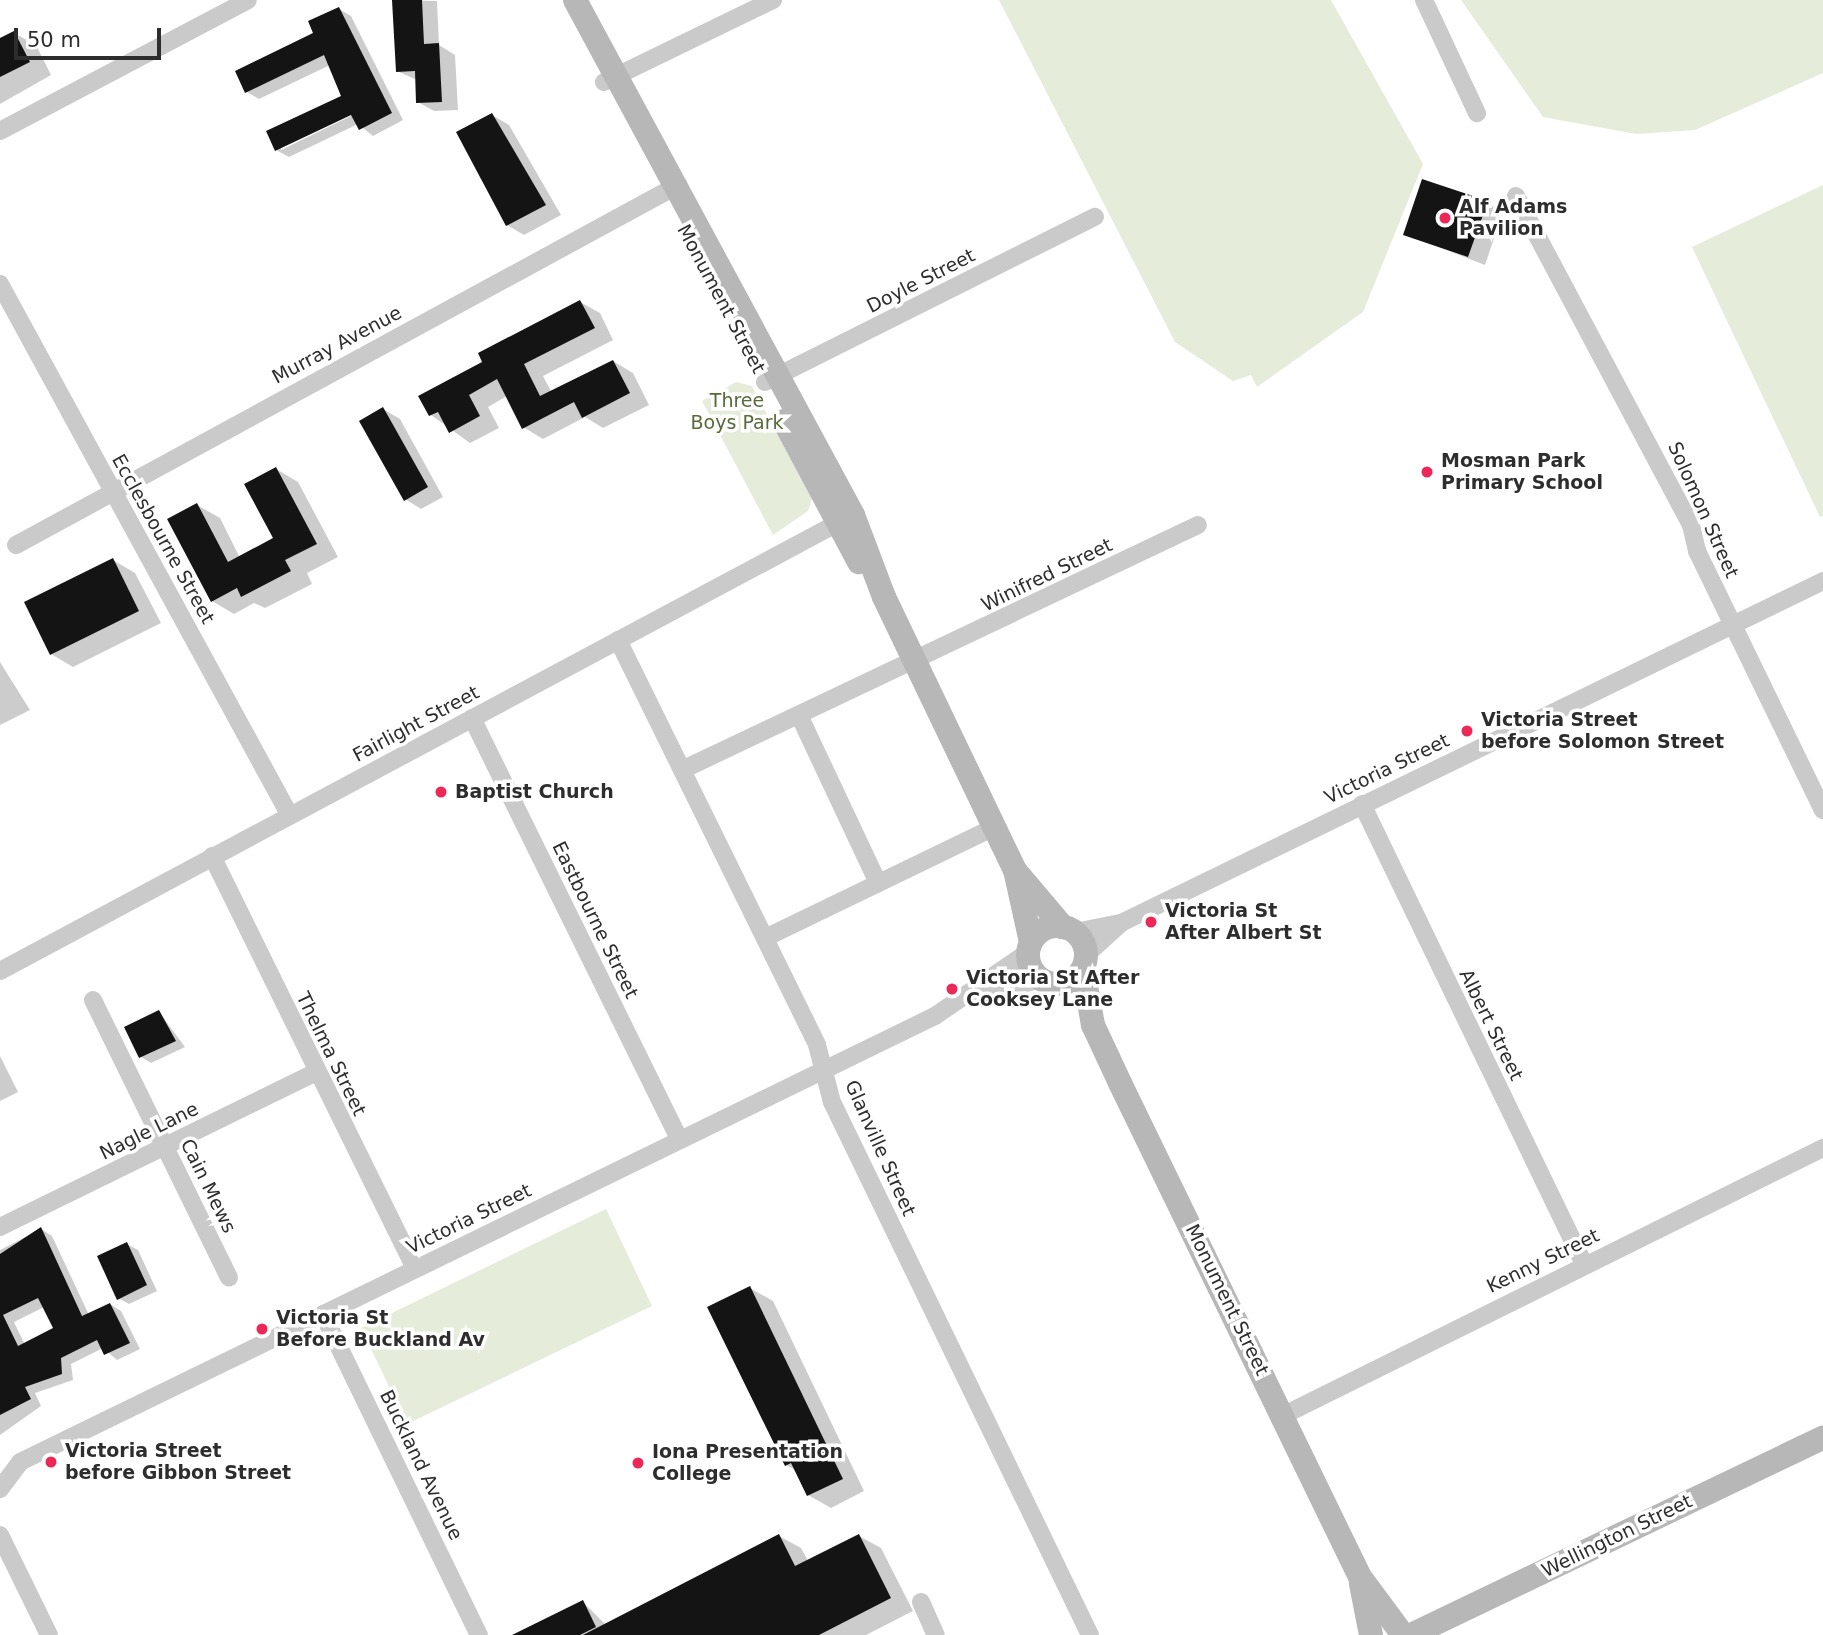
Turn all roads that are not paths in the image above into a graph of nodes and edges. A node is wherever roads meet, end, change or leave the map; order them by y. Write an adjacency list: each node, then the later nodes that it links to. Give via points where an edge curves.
1 (248, 0): 8 (street)
2 (560, 0): 6 (street, Monument Street)
3 (575, 0): 6 (street, Monument Street)
4 (773, 0): 6 (street)
5 (1424, 0): 7 (street)
6 (611, 79): 9 (street, Monument Street)
7 (1477, 113)
8 (0, 131)
9 (672, 189): 13 (street, Monument Street); 14 (street, Murray Avenue)
10 (1516, 195): 19 (street, Solomon Street, via 1643,430)
11 (1096, 217): 13 (street, Doyle Street)
12 (0, 284): 14 (street, Ecclesbourne Street)
13 (771, 379): 15 (street, Monument Street)
14 (113, 490): 17 (street, Murray Avenue); 27 (street, Ecclesbourne Street)
15 (844, 519): 20 (street, Fairlight Street); 21 (street, Monument Street)
16 (1198, 526): 21 (street, Winifred Street)
17 (16, 544)
18 (1823, 581): 19 (street, Victoria Street)
19 (1733, 624): 25 (street, Victoria Street); 26 (street, Solomon Street)
20 (618, 640): 23 (street, Fairlight Street); 24 (street, Glanville Street)
21 (914, 662): 22 (street, Winifred Street); 28 (street, Monument Street)
22 (799, 715): 24 (street, Winifred Street); 31 (street)
23 (472, 718): 27 (street, Fairlight Street); 44 (street, Eastbourne Street)
24 (682, 770): 34 (street, Glanville Street)
25 (1362, 804): 32 (street, Victoria Street); 48 (street, Albert Street)
26 (1823, 810)
27 (289, 814): 29 (street, Fairlight Street)
28 (995, 827): 30 (street, Monument Street); 31 (street)
29 (212, 856): 37 (street, Fairlight Street); 43 (street, Thelma Street)
30 (1015, 870): 33 (street, Monument Street); 35 (street, Monument Street)
31 (878, 883): 34 (street)
32 (1121, 923): 33 (street, Victoria Street); 36 (street, Victoria Street)
33 (1069, 929): 35 (street, via 1044,929); 36 (street)
34 (765, 938): 42 (street, Glanville Street)
35 (1030, 947): 38 (street); 39 (street, Victoria Street)
36 (1084, 962): 38 (street, via 1070,981); 41 (street, Monument Street)
37 (0, 971)
38 (1047, 981): 39 (street, Victoria Street); 41 (street, Monument Street)
39 (967, 999): 42 (street, Victoria Street)
40 (93, 1000): 45 (street, Cain Mews)
41 (1093, 1025): 52 (street, Monument Street)
42 (824, 1070): 44 (street, Victoria Street); 61 (street, Glanville Street, via 832,1102)
43 (316, 1072): 45 (street, Nagle Lane); 49 (street, Thelma Street)
44 (679, 1139): 49 (street, Victoria Street)
45 (166, 1146): 47 (street, Nagle Lane); 50 (street, Cain Mews)
46 (1823, 1148): 48 (street, Kenny Street)
47 (0, 1227)
48 (1584, 1264): 52 (street, Kenny Street)
49 (415, 1269): 51 (street, Victoria Street)
50 (229, 1277)
51 (323, 1314): 54 (street, Victoria Street, via 20,1462); 59 (street, Buckland Avenue)
52 (1284, 1415): 56 (street, Monument Street)
53 (1823, 1438): 64 (street, Wellington Street)
54 (0, 1489)
55 (0, 1535): 58 (street)
56 (1360, 1577): 62 (street, Monument Street); 63 (street, Monument Street)
57 (920, 1602): 60 (street)
58 (49, 1635)
59 (479, 1635)
60 (936, 1635)
61 (1090, 1635)
62 (1371, 1635)
63 (1403, 1635)
64 (1411, 1635)

